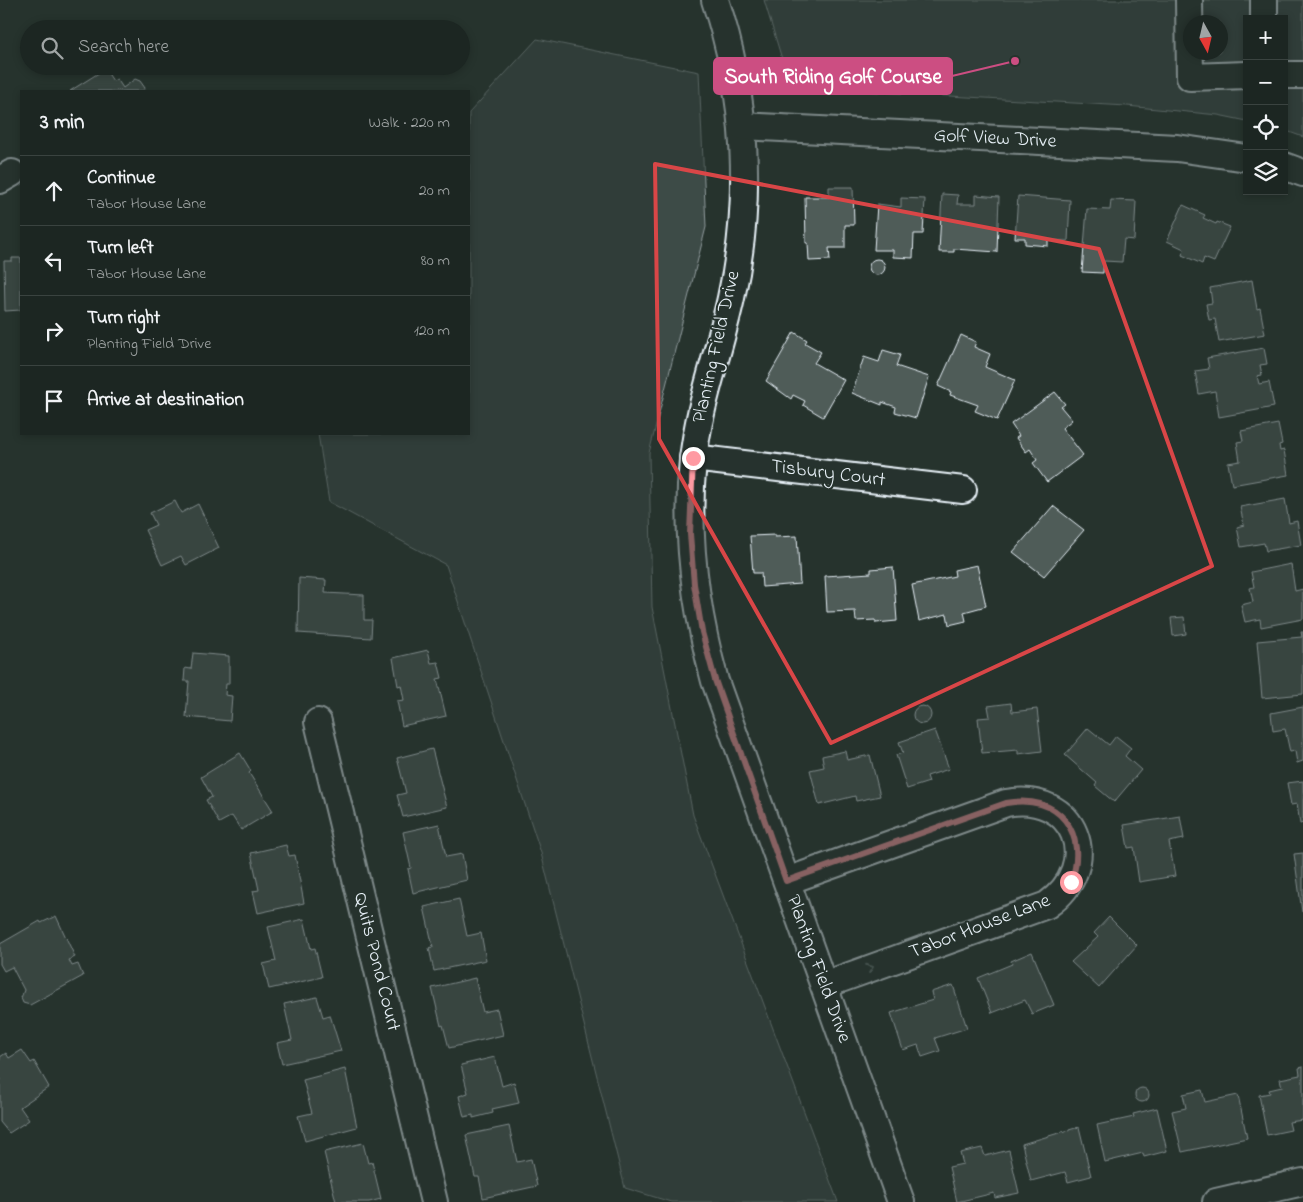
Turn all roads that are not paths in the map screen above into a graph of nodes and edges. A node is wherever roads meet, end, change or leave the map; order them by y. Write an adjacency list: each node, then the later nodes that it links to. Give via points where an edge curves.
1 (715, 0): 8 (street, Planting Field Drive, via 725,31)
2 (1189, 0): 5 (street, via 1190,77)
3 (1264, 0): 4 (street)
4 (1264, 15)
5 (1243, 75)
6 (1288, 75): 7 (street)
7 (1303, 75)
8 (742, 126): 9 (street, Golf View Drive, via 1177,148); 12 (street, Planting Field Drive, via 744,200 739,250 731,299 700,410)
9 (1243, 157)
10 (1288, 167): 11 (street)
11 (1303, 173)
12 (693, 458): 13 (street, Tisbury Court); 15 (street, Planting Field Drive, via 690,534 702,632 715,680)
13 (963, 490)
14 (318, 722): 18 (street, Quits Pond Court)
15 (786, 881): 16 (street, Planting Field Drive); 16 (street, Tabor House Lane, one-way to 15, via 1047,905 1071,882 1077,859 1074,834 1066,820 1054,810 1038,802 1022,800)
16 (824, 985): 19 (street, Planting Field Drive)
17 (1303, 1182): 20 (street)
18 (434, 1202)
19 (901, 1202)
20 (1216, 1202)

